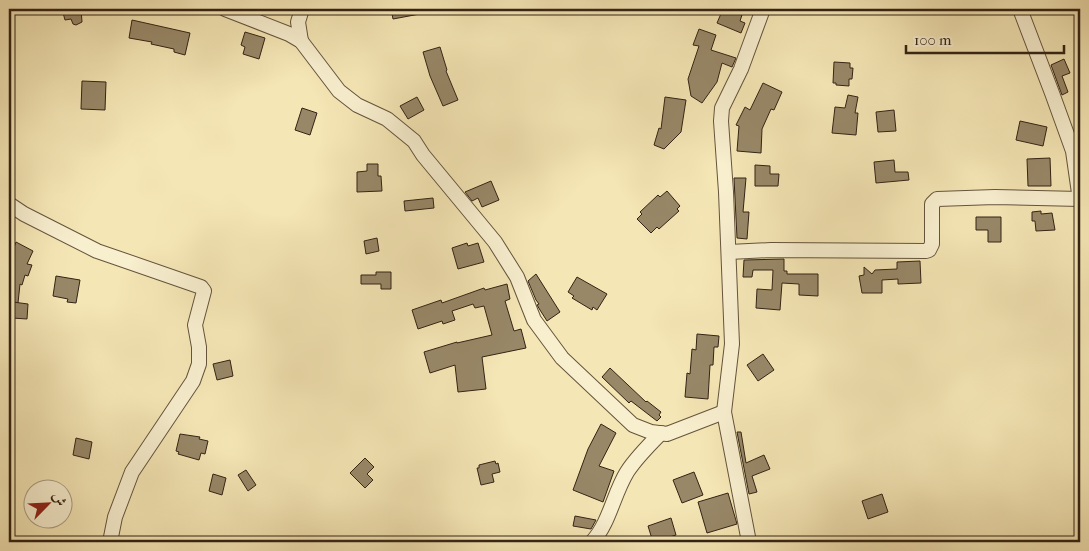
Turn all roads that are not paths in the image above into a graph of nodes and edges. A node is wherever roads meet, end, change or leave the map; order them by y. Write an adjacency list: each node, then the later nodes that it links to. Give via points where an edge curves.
1 (225, 9): 5 (street)
2 (302, 9): 5 (street, via 298,22)
3 (762, 9): 8 (street, via 741,69 722,108)
4 (1020, 9): 6 (street, via 1073,152)
5 (301, 41): 10 (street, via 339,91 358,105 387,119 414,141 495,242 517,277 534,320 562,358 633,425)
6 (1080, 199): 8 (street, via 937,199 932,204 932,244 926,251)
7 (9, 204): 11 (street, via 97,250 201,287 204,291 195,325 199,364 193,381 132,472 115,517)
8 (729, 252): 9 (street, via 732,344)
9 (724, 412): 10 (street, via 667,434); 13 (street)
10 (661, 433): 12 (street, via 628,471 606,522)
11 (110, 542)
12 (592, 542)
13 (749, 542)

